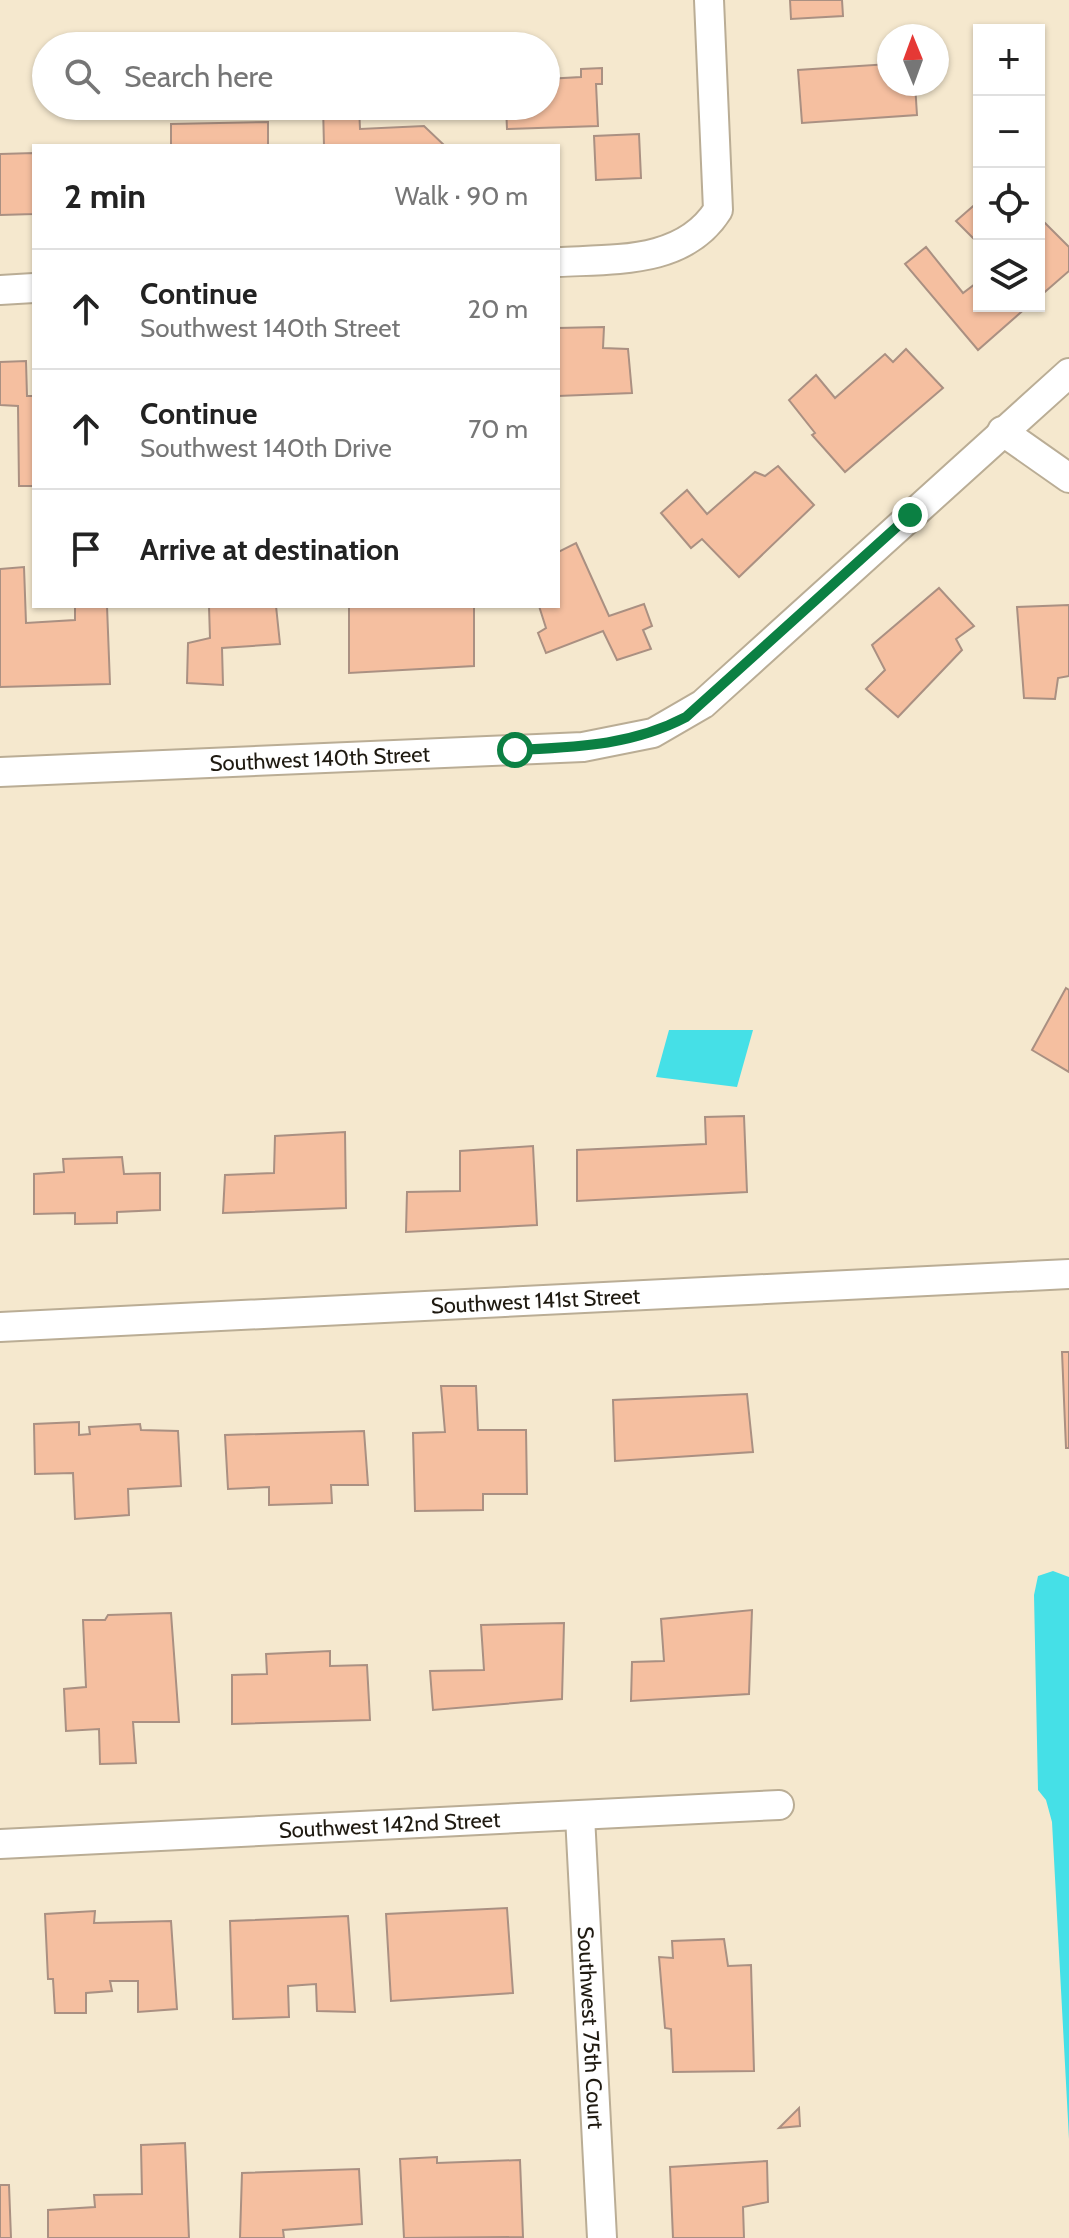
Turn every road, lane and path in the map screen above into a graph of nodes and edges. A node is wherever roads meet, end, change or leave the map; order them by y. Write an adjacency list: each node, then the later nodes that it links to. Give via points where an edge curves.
1 (709, 0): 2 (street, via 718,210 708,227 683,245 659,253)
2 (560, 262)
3 (32, 288): 4 (street)
4 (0, 290)
5 (1069, 373): 6 (street, Southwest 140th Street)
6 (1002, 431): 7 (street); 8 (street, Southwest 140th Street, via 703,704 638,738 583,747)
7 (1069, 478)
8 (0, 772)
9 (1069, 1274): 10 (street, Southwest 141st Street)
10 (0, 1327)
11 (779, 1805): 12 (street, Southwest 142nd Street)
12 (580, 1816): 13 (street, Southwest 142nd Street); 14 (street, Southwest 75th Court)
13 (0, 1844)
14 (602, 2238)

